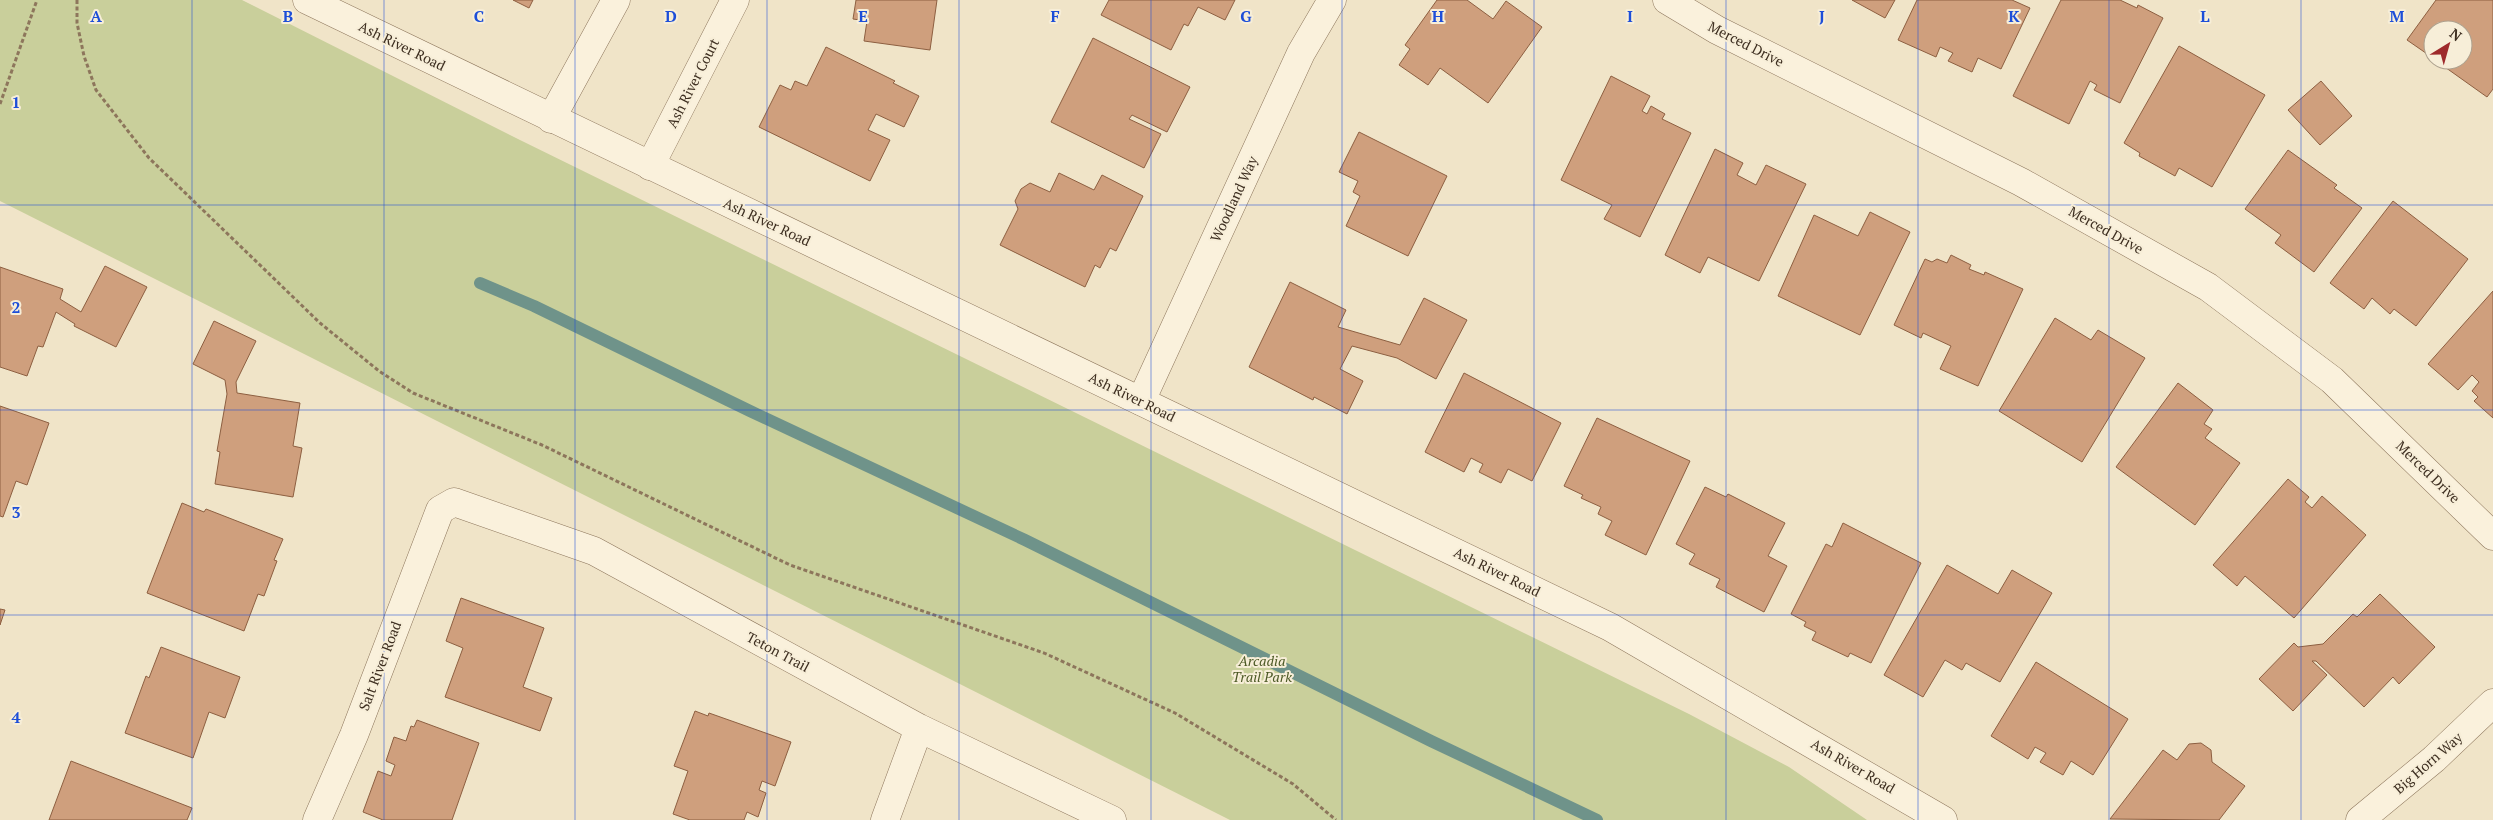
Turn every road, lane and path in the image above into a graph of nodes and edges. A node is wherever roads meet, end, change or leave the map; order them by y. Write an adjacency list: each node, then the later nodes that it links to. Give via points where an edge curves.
1 (37, 0): 8 (path)
2 (77, 0): 19 (path, via 77,23 96,90 148,158 320,323 379,371 413,393 542,445 790,565 1044,653 1175,713 1293,784)
3 (307, 0): 9 (street, Ash River Road)
4 (616, 0): 9 (street)
5 (735, 0): 10 (street, Ash River Court)
6 (1332, 0): 11 (street, Woodland Way, via 1301,53)
7 (1667, 0): 13 (street, Merced Drive, via 1717,30 2021,182 2208,287 2332,380)
8 (0, 104)
9 (551, 119): 10 (street, Ash River Road)
10 (650, 166): 11 (street, Ash River Road)
11 (1141, 401): 20 (street, Ash River Road, via 1610,627)
12 (440, 510): 15 (street, Teton Trail, via 454,502 594,551); 16 (street, Salt River Road, via 354,735)
13 (2493, 536)
14 (2493, 704): 21 (street, Big Horn Way, via 2434,759)
15 (919, 728): 17 (street); 18 (street, Teton Trail)
16 (317, 820)
17 (885, 820)
18 (1112, 820)
19 (1336, 820)
20 (1944, 820)
21 (2360, 820)

